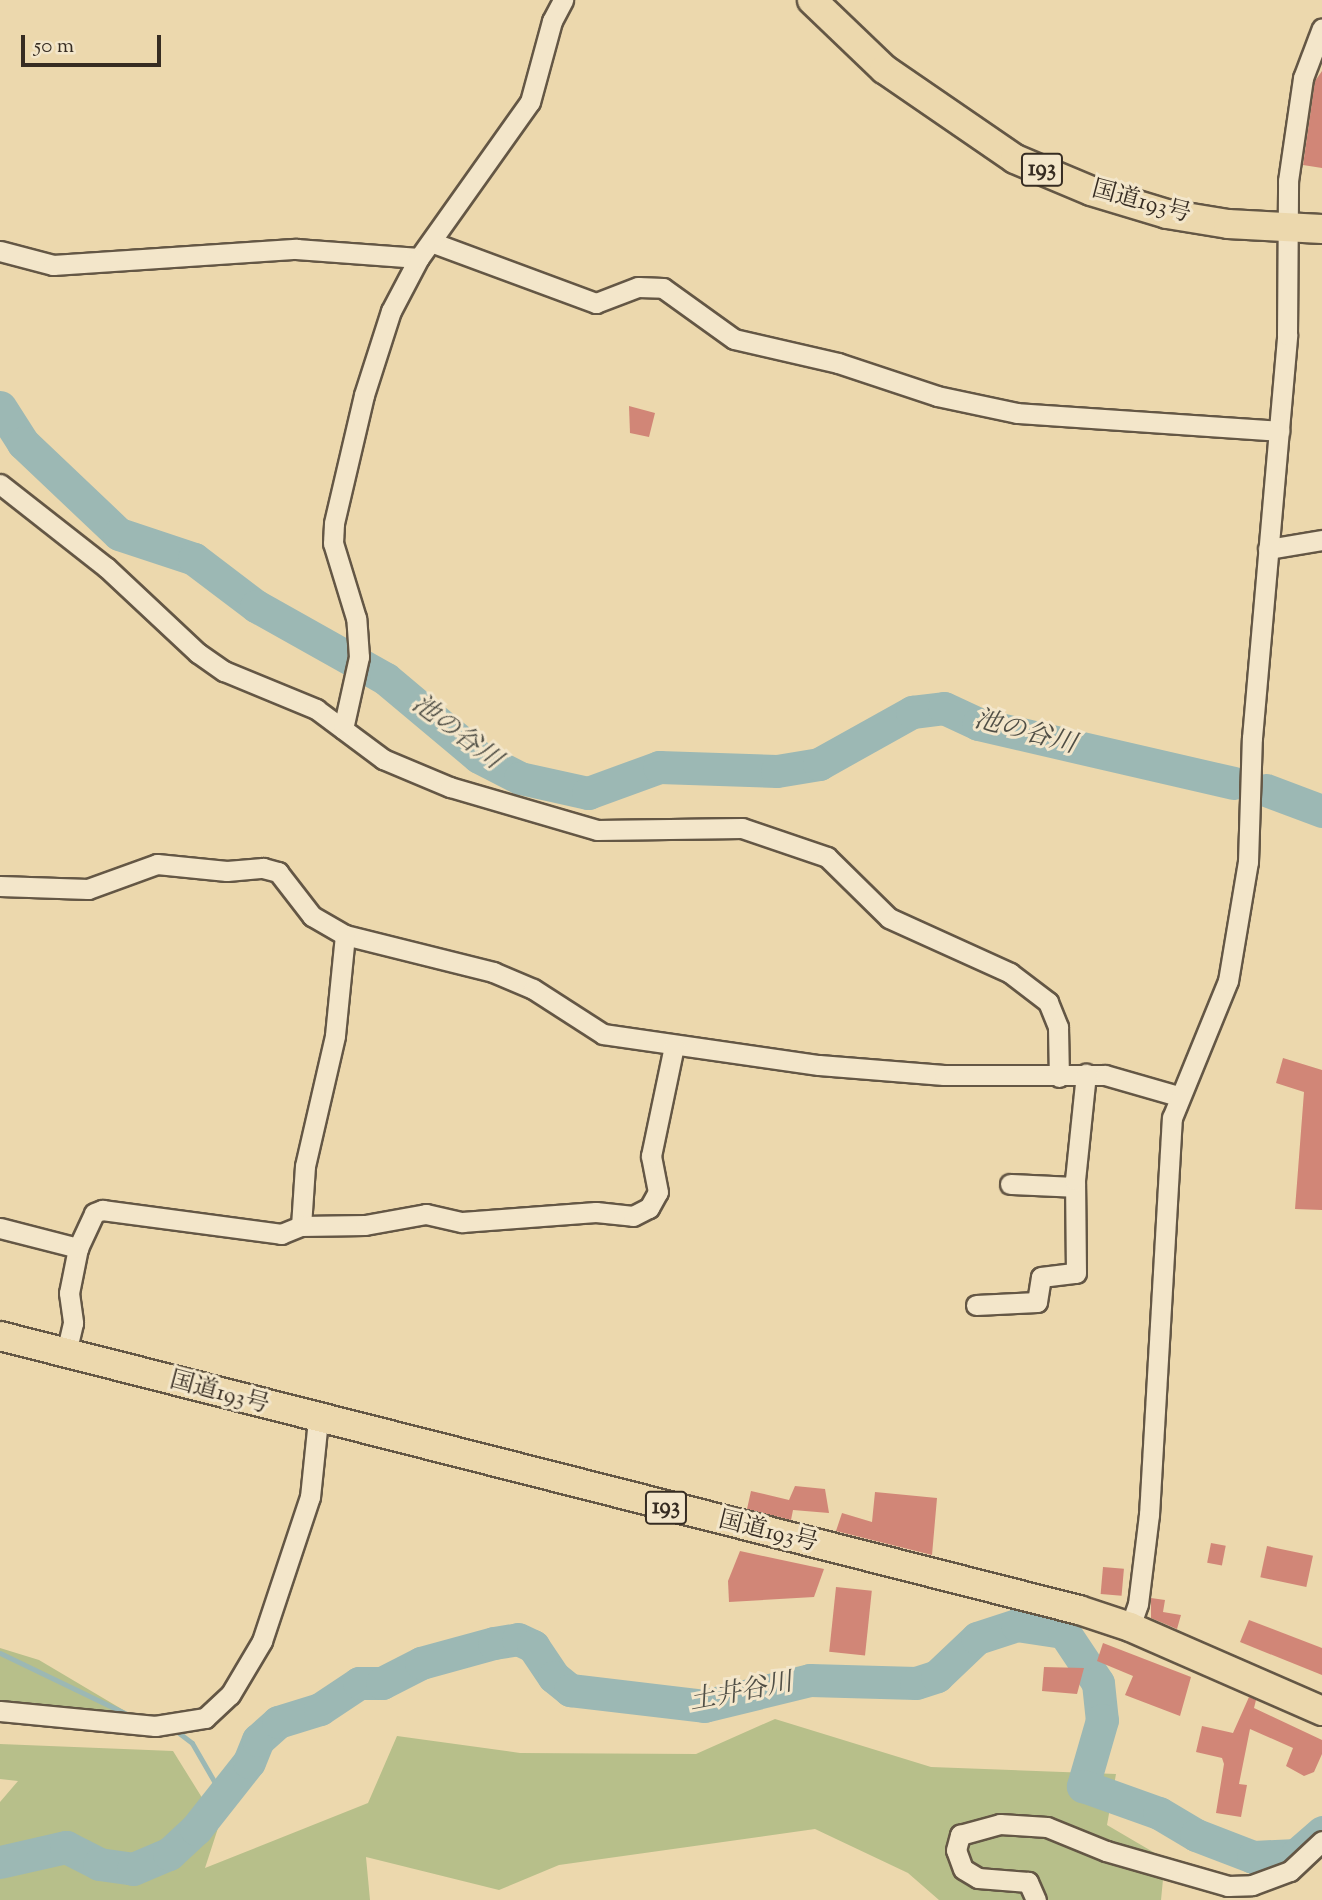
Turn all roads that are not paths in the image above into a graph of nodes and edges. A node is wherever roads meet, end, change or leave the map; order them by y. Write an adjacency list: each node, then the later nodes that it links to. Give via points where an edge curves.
1 (563, 0): 6 (street, via 552,21 530,102)
2 (812, 0): 4 (highway, 国道193号 / 193, via 884,69 1015,159 1091,191 1167,214)
3 (1322, 28): 4 (street, via 1303,78 1292,141)
4 (1290, 228): 5 (highway, 国道193号 / 193); 9 (street)
5 (1322, 229)
6 (431, 242): 8 (street); 9 (street, via 596,303 638,287 663,288 734,339 838,363 937,396 1017,413 1153,427)
7 (0, 251): 8 (street, via 52,265 296,248)
8 (419, 258): 13 (street, via 391,311 334,523 333,543 356,618 358,664)
9 (1279, 431): 12 (street)
10 (0, 484): 13 (street, via 106,567 198,653 224,671 316,709)
11 (1322, 540): 12 (street)
12 (1268, 549): 19 (street, via 1241,910 1228,981)
13 (343, 729): 18 (street, via 383,760 450,787 597,830 742,828 827,857 889,918 1010,973 1048,1002 1058,1027)
14 (0, 886): 15 (street, via 88,889 157,864 227,871 262,869 278,872 312,916)
15 (345, 935): 16 (street, via 493,972 533,989 603,1034); 22 (street, via 335,1037 305,1166)
16 (674, 1046): 18 (street, via 933,1074); 22 (street, via 651,1156 658,1192 649,1208 633,1216 596,1212 462,1222 426,1214 365,1225)
17 (1086, 1074): 18 (street); 19 (street); 21 (street)
18 (1059, 1077)
19 (1178, 1096): 29 (street, via 1149,1515 1138,1604)
20 (1010, 1184): 21 (street)
21 (1075, 1187): 25 (street, via 1076,1273 1041,1277 1037,1302)
22 (301, 1226): 24 (street, via 281,1234 102,1210 94,1213)
23 (0, 1228): 24 (street)
24 (78, 1248): 27 (street, via 69,1293 74,1323)
25 (976, 1305)
26 (0, 1336): 27 (highway, 国道193号 / 193)
27 (66, 1353): 28 (highway, 国道193号 / 193)
28 (318, 1420): 29 (highway, 国道193号 / 193); 30 (street, via 310,1497 262,1641 230,1695 205,1718 155,1726)
29 (1130, 1627): 31 (highway, 国道193号 / 193)
30 (0, 1711)
31 (1322, 1711)
32 (1322, 1841): 33 (street, via 1290,1871 1252,1885 1228,1886 1106,1851 1048,1827 1000,1824 960,1835 956,1850 963,1869 978,1878 1028,1882)
33 (1036, 1900)

